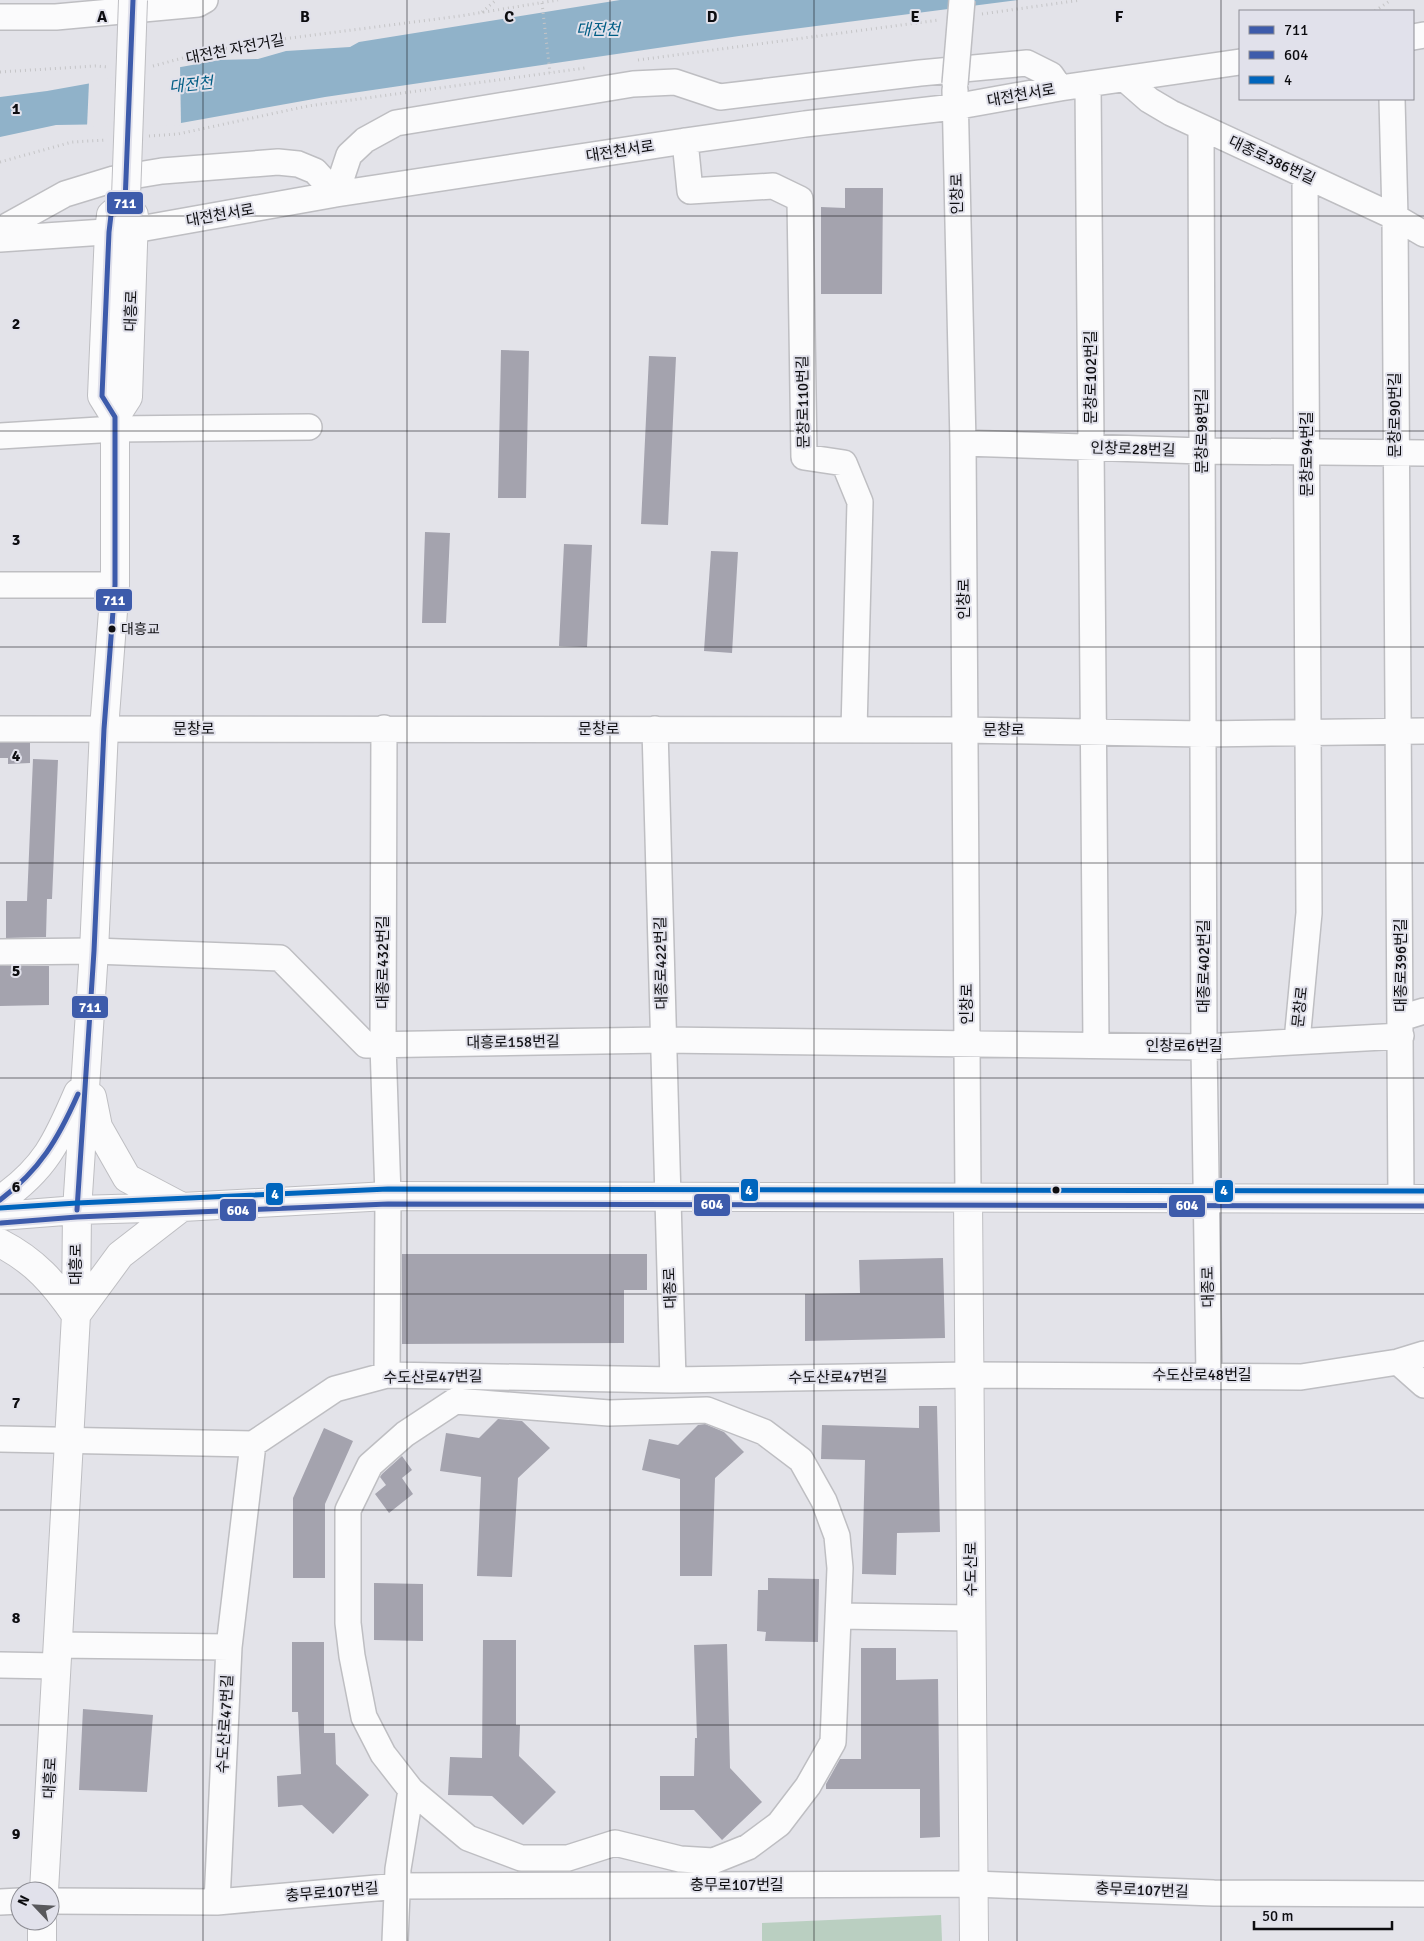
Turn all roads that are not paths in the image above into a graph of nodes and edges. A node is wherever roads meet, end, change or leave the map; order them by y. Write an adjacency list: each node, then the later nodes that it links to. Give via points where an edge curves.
1 (4, 0): 5 (street)
2 (133, 0): 19 (main road, 대흥로, bridge, via 126,200 134,215)
3 (205, 0): 6 (street, via 198,4 56,17)
4 (962, 0): 11 (street, 인창로, bridge)
5 (0, 1)
6 (0, 17)
7 (1239, 62): 8 (street, 대전천서로)
8 (1125, 79): 9 (street, 대전천서로); 13 (street, 대종로386번길, via 1149,100)
9 (1088, 84): 10 (street, 대전천서로); 26 (street, 문창로102번길)
10 (1060, 88): 11 (street, 대전천서로); 16 (street, via 1051,75 1027,63 720,98 675,82 633,84 396,124 365,140 349,155)
11 (955, 96): 14 (street, 대전천서로, via 805,124); 25 (street, 인창로)
12 (1392, 100): 17 (street, 문창로90번길)
13 (1201, 128): 15 (street, 대종로386번길); 27 (street, 문창로98번길)
14 (685, 141): 16 (street, 대전천서로); 37 (street, 문창로110번길, via 690,191 773,186 800,199 804,457 844,463 860,502)
15 (1305, 176): 17 (street, 대종로386번길); 28 (street, 문창로94번길)
16 (336, 194): 18 (street, via 315,171 298,164 278,162 162,171 114,179 66,194); 19 (street, 대전천서로)
17 (1395, 217): 20 (street, 대종로386번길); 29 (street, 문창로90번길)
18 (0, 230)
19 (122, 231): 21 (street, 대전천서로); 22 (main road, 대흥로, via 128,397)
20 (1424, 234)
21 (0, 239)
22 (115, 423): 23 (street); 24 (street); 32 (main road, 대흥로)
23 (309, 427)
24 (0, 436)
25 (963, 443): 26 (street, 인창로28번길); 38 (street, 인창로)
26 (1091, 448): 27 (street, 인창로28번길); 39 (street, 문창로102번길)
27 (1202, 452): 28 (street, 인창로28번길); 43 (street, 문창로98번길)
28 (1307, 452): 29 (street, 인창로28번길); 42 (street, 문창로94번길)
29 (1395, 452): 30 (street, 인창로28번길); 41 (street, 문창로90번길)
30 (1424, 453)
31 (0, 585): 32 (street)
32 (115, 585): 35 (main road, 대흥로)
33 (384, 728): 35 (street, 문창로); 36 (street, 문창로); 49 (street, 대종로432번길)
34 (0, 729): 35 (street, 문창로)
35 (104, 729): 44 (main road, 대흥로)
36 (655, 729): 37 (street, 문창로); 47 (street, 대종로422번길)
37 (854, 730): 38 (street, 문창로)
38 (965, 730): 39 (street, 문창로); 50 (street, 인창로)
39 (1094, 731): 43 (street, 문창로); 51 (street)
40 (1424, 731): 41 (street, 문창로)
41 (1399, 732): 42 (street, 문창로); 46 (street, 대종로396번길)
42 (1308, 733): 43 (street, 문창로); 48 (street, 문창로, via 1309,913)
43 (1203, 734): 52 (street, 대종로402번길)
44 (94, 951): 45 (street, 대흥로158번길); 49 (street, 대흥로158번길, via 280,958 366,1045); 53 (main road, 대흥로)
45 (0, 952)
46 (1409, 1022): 48 (street, 인창로6번길); 58 (street, 대종로396번길)
47 (663, 1040): 49 (street, 대흥로158번길); 50 (street, 대흥로158번길); 55 (street, 대종로422번길)
48 (1297, 1042): 52 (street, 인창로6번길)
49 (383, 1044): 54 (street, 대종로432번길)
50 (967, 1044): 51 (street, 인창로6번길); 56 (street, 인창로)
51 (1096, 1045): 52 (street, 인창로6번길)
52 (1204, 1047): 57 (street, 대종로402번길)
53 (87, 1071): 59 (main road, via 58,1140 34,1172); 60 (main road, via 98,1127 127,1178); 61 (main road, 대흥로)
54 (388, 1196): 55 (main road); 60 (main road); 67 (street)
55 (667, 1197): 56 (main road); 70 (street, 대종로)
56 (968, 1198): 57 (main road); 68 (main road, 수도산로)
57 (1206, 1198): 58 (main road); 69 (street, 대종로)
58 (1412, 1199)
59 (0, 1200)
60 (182, 1207): 61 (main road); 64 (main road, via 120,1255)
61 (77, 1210): 62 (main road); 64 (main road, 대흥로)
62 (0, 1216)
63 (0, 1243): 64 (main road, via 23,1255 59,1291)
64 (76, 1315): 73 (main road, 대흥로)
65 (1424, 1354): 66 (street, 수도산로48번길)
66 (1398, 1362): 69 (street, 수도산로48번길, via 1301,1376); 71 (street)
67 (387, 1375): 70 (street, 수도산로47번길); 74 (street, 수도산로47번길, via 335,1389)
68 (970, 1375): 69 (street, 수도산로48번길); 70 (street, 수도산로47번길); 76 (main road, 수도산로)
69 (1209, 1375)
70 (673, 1380)
71 (1424, 1386)
72 (0, 1439): 73 (street)
73 (69, 1439): 74 (street); 78 (main road, 대흥로)
74 (253, 1444): 77 (street, 수도산로47번길)
75 (838, 1616): 76 (street); 80 (street, via 833,1742 808,1786 779,1824 748,1847 713,1861 680,1859 615,1844 568,1858 521,1858 468,1838); 80 (street, via 840,1568 837,1536 824,1501 801,1460 764,1432 707,1410 609,1413 455,1401 405,1434 370,1465 348,1510 348,1623 358,1693 364,1717 383,1754)
76 (972, 1618): 82 (main road, 수도산로)
77 (229, 1647): 78 (street); 86 (street, 수도산로47번길)
78 (56, 1655): 79 (street); 81 (main road, 대흥로)
79 (0, 1664)
80 (411, 1790): 83 (street, via 398,1869)
81 (45, 1881)
82 (974, 1884): 83 (street, 충무로107번길); 84 (street, 충무로107번길, via 1214,1893); 88 (main road, 수도산로)
83 (399, 1886): 86 (street, 충무로107번길); 87 (street)
84 (1424, 1894)
85 (60, 1900): 86 (street, 충무로107번길)
86 (217, 1902)
87 (395, 1941)
88 (974, 1941)

